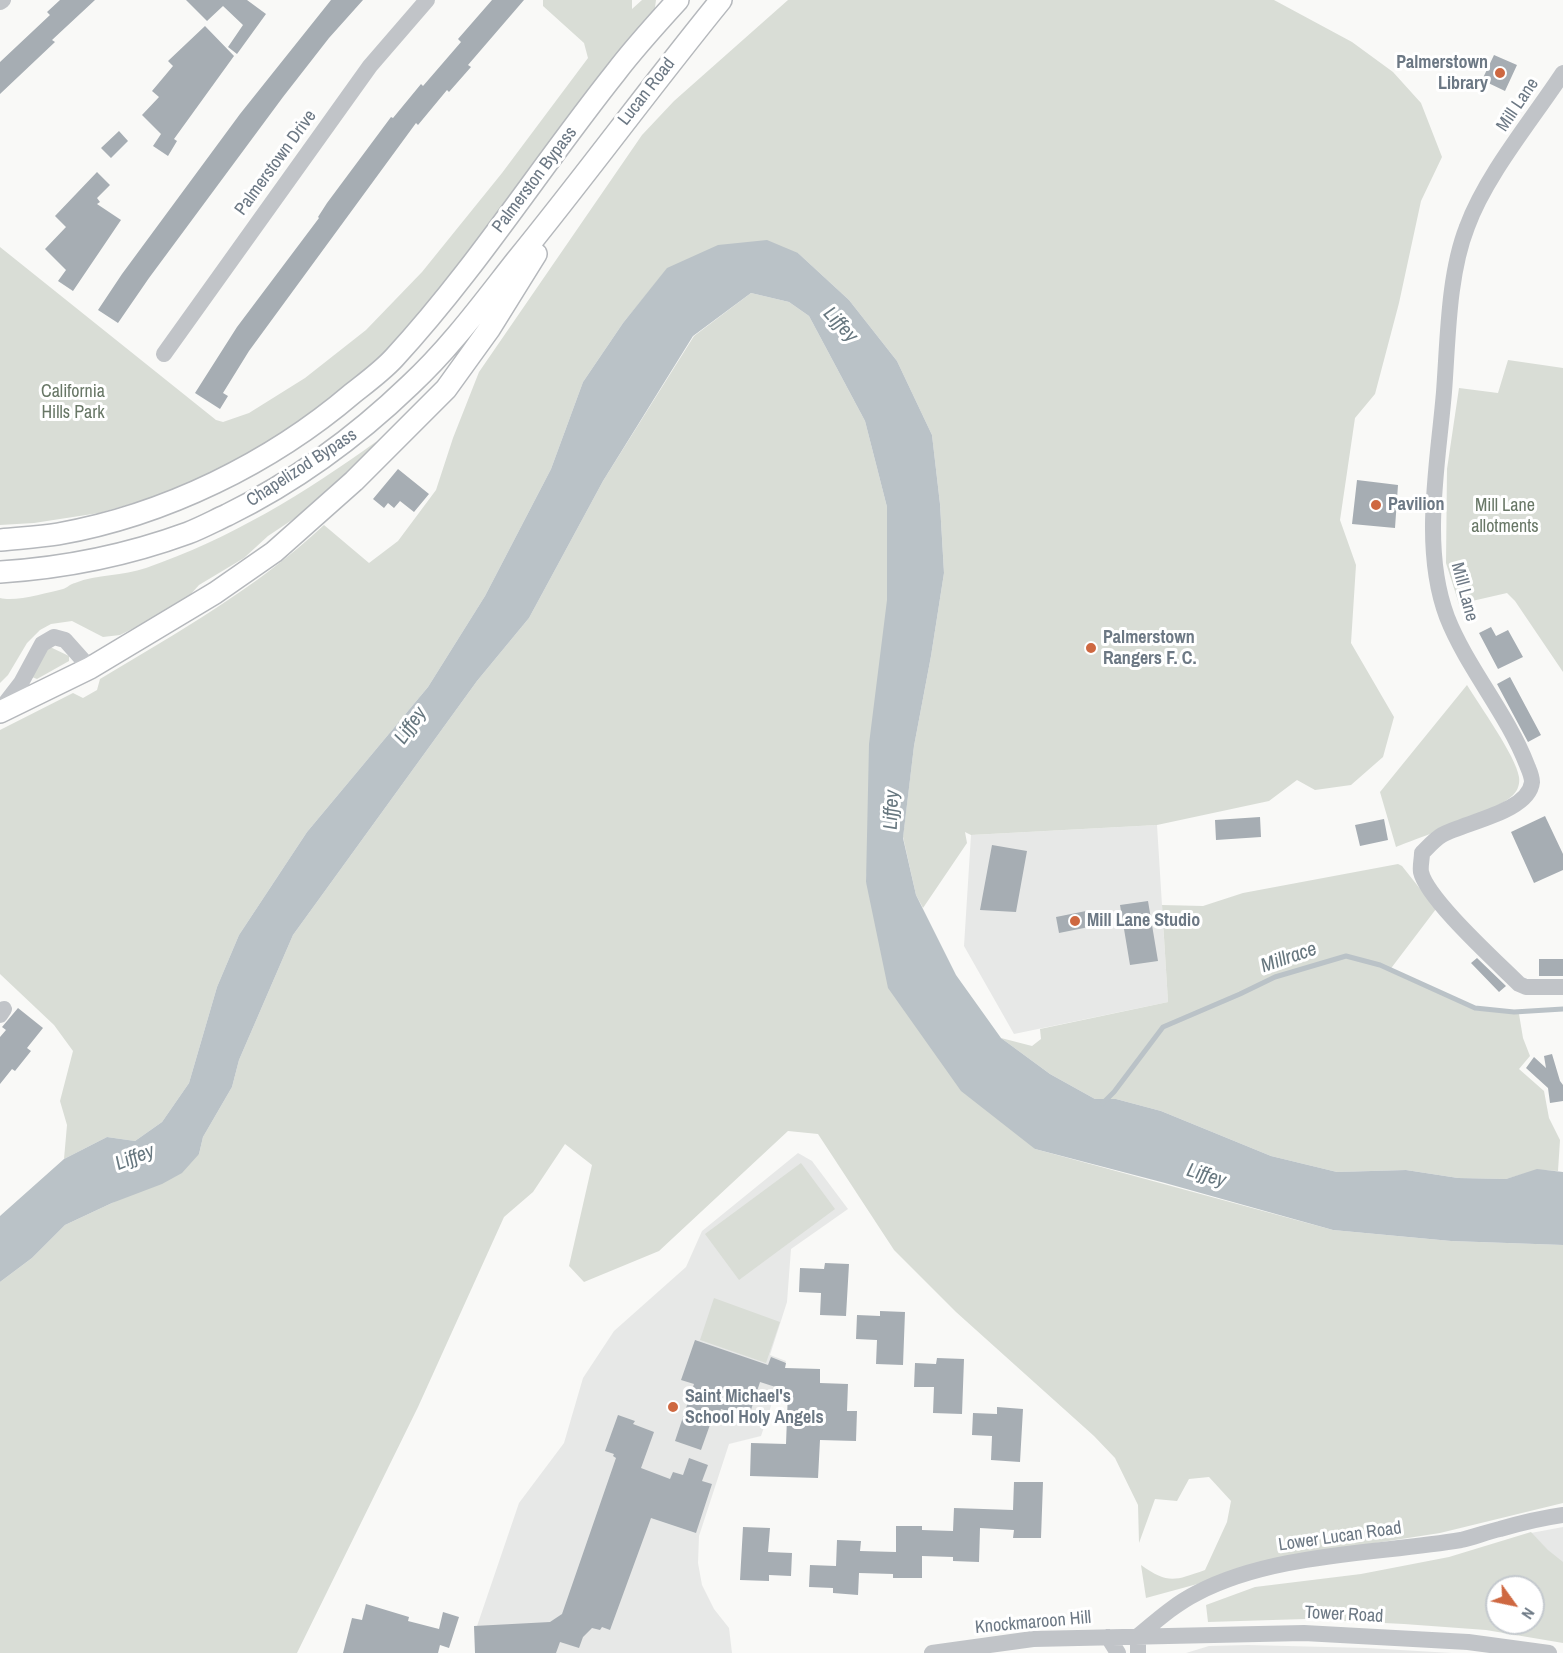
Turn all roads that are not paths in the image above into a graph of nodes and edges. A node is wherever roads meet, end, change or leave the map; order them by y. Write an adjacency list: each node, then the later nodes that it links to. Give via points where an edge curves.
1 (427, 0): 6 (street, Palmerstown Drive, via 370,66)
2 (678, 0): 7 (main road, Palmerston Bypass, via 616,71 443,302)
3 (721, 0): 5 (main road, Lucan Road)
4 (1563, 73): 12 (street, Mill Lane, via 1477,202 1466,227 1456,262 1436,457 1433,534 1440,594 1456,636 1520,748 1532,780 1529,794 1502,813 1442,835 1422,853 1421,872 1450,915 1519,984)
5 (576, 186): 9 (main road, Chapelizod Bypass, via 466,324 412,384 362,429 313,465 248,504 190,532 84,561); 10 (main road, via 490,328 446,388 397,440 274,552 215,593)
6 (164, 354)
7 (393, 360): 8 (main road, Chapelizod Bypass, via 302,433 229,475 173,501 118,520 58,534)
8 (0, 540)
9 (0, 572)
10 (90, 668): 11 (main road); 11 (street, via 65,639 54,637 42,644)
11 (0, 711)
12 (1563, 987)
13 (1563, 1515): 15 (street, Lower Lucan Road, via 1464,1539 1301,1560 1261,1570 1197,1593 1164,1614)
14 (1107, 1636): 15 (street, Knockmaroon Hill); 16 (street, Knockmaroon Hill, via 1033,1638); 17 (street)
15 (1138, 1645): 18 (street, Tower Road, via 1304,1633 1468,1642)
16 (932, 1653)
17 (1118, 1653)
18 (1549, 1653)

